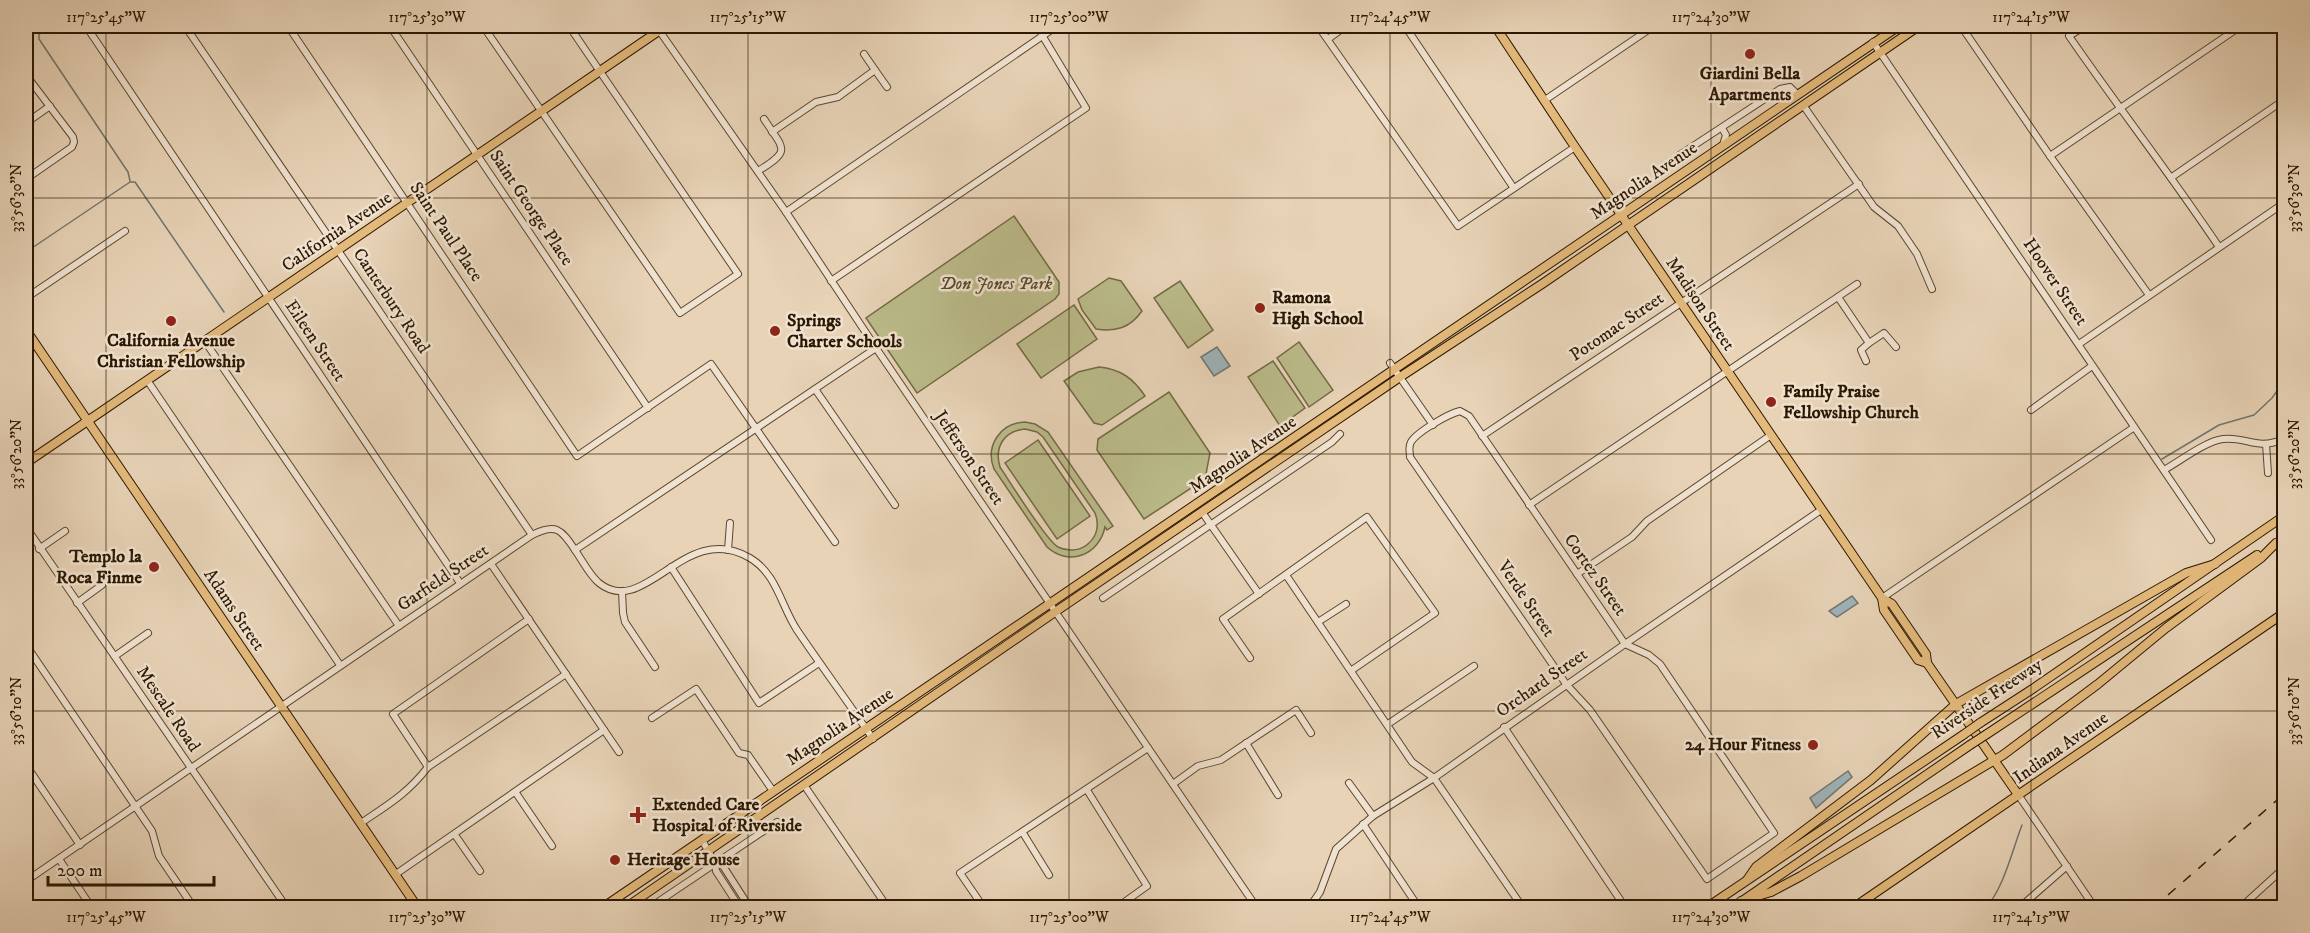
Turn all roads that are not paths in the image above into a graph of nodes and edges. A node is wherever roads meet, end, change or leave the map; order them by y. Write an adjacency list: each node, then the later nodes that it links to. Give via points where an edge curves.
1 (86, 26): 61 (street, Eileen Street)
2 (185, 26): 56 (street, Canterbury Road)
3 (288, 26): 49 (street, Saint Paul Place)
4 (390, 26): 41 (street, Saint George Place)
5 (483, 26): 34 (street)
6 (569, 26): 25 (street)
7 (1057, 26): 19 (street)
8 (1318, 26): 20 (street)
9 (1346, 26): 20 (street)
10 (1405, 26): 48 (street)
11 (1495, 26): 29 (main road, Madison Street)
12 (1654, 26): 29 (street)
13 (1899, 26): 21 (main road, Magnolia Avenue)
14 (1919, 26): 22 (main road, Magnolia Avenue)
15 (1961, 26): 43 (street)
16 (2085, 26): 33 (street, via 2069,36)
17 (2241, 26): 33 (street)
18 (660, 27): 25 (main road, California Avenue); 44 (street, Jefferson Street)
19 (1042, 35): 51 (street); 57 (street, via 1086,108)
20 (1328, 39): 48 (street, via 1458,226)
21 (1873, 42): 22 (street, Hoover Street); 28 (main road, Magnolia Avenue)
22 (1880, 52): 31 (main road, Magnolia Avenue); 68 (street, Hoover Street)
23 (864, 54): 24 (street)
24 (875, 70): 27 (street); 38 (street, via 838,97 816,102)
25 (600, 72): 34 (main road, California Avenue); 34 (street, via 738,274 680,314)
26 (26, 75): 32 (street)
27 (887, 87)
28 (1797, 94): 37 (street, via 1790,87 1780,88); 39 (main road, Magnolia Avenue)
29 (1545, 100): 40 (main road, Madison Street)
30 (2284, 100): 45 (street)
31 (1803, 105): 47 (street); 53 (main road, Magnolia Avenue)
32 (50, 106): 36 (street); 46 (street, via 74,142)
33 (2119, 109): 43 (street); 45 (street)
34 (541, 112): 41 (main road, California Avenue)
35 (764, 119): 38 (street)
36 (26, 123)
37 (1722, 128): 39 (street, via 1726,135); 42 (street)
38 (772, 132): 44 (street, via 781,154)
39 (1723, 145): 52 (main road, Magnolia Avenue)
40 (1575, 147): 48 (street); 52 (main road, Madison Street)
41 (476, 155): 49 (main road, California Avenue); 78 (street, Saint George Place)
42 (1678, 156)
43 (2050, 156): 60 (street)
44 (758, 171): 51 (street, Jefferson Street)
45 (2172, 177): 55 (street)
46 (26, 179)
47 (1859, 184): 59 (street, via 1874,207 1898,226 1917,254); 64 (street, Potomac Street)
48 (1513, 187)
49 (408, 202): 56 (main road, California Avenue); 78 (street, Saint Paul Place, via 577,456)
50 (2284, 202): 55 (street)
51 (786, 212): 57 (street, Jefferson Street)
52 (1622, 214): 53 (main road, Madison Street); 72 (main road, Magnolia Avenue)
53 (1628, 224): 64 (main road, Madison Street); 75 (main road, Magnolia Avenue)
54 (125, 231): 63 (street)
55 (2219, 247): 60 (street)
56 (338, 249): 61 (main road, California Avenue); 101 (street, Canterbury Road)
57 (831, 281): 70 (street, Jefferson Street)
58 (1857, 284): 62 (street)
59 (1932, 289)
60 (2149, 295): 68 (street)
61 (268, 297): 66 (main road, California Avenue); 114 (street, Eileen Street)
62 (1838, 297): 67 (street); 74 (street)
63 (26, 298)
64 (1681, 303): 74 (main road, Madison Street); 86 (street, Potomac Street)
65 (26, 330): 80 (main road, Adams Street)
66 (204, 340): 76 (main road, California Avenue); 127 (street)
67 (1869, 343): 69 (street, via 1884,333); 71 (street, via 1861,350)
68 (2079, 344): 73 (street, Hoover Street)
69 (1896, 347)
70 (876, 348): 77 (street); 121 (street, Jefferson Street)
71 (1866, 361)
72 (1392, 366): 75 (street); 121 (main road, Magnolia Avenue)
73 (2092, 366): 79 (street); 83 (street, Hoover Street)
74 (1727, 371): 85 (main road, Madison Street); 93 (street)
75 (1400, 377): 81 (street); 95 (main road, Magnolia Avenue)
76 (147, 380): 80 (main road, California Avenue); 134 (street)
77 (815, 389): 82 (street); 92 (street)
78 (648, 408): 82 (street, via 711,364)
79 (2031, 411)
80 (88, 420): 89 (main road, California Avenue); 141 (main road, Adams Street)
81 (1433, 425): 86 (street, Cortez Street, via 1460,411 1469,416); 139 (street, Verde Street, via 1412,441 1410,457)
82 (756, 428): 104 (street); 107 (street)
83 (2133, 428): 90 (street, Hoover Street); 119 (street)
84 (1340, 434): 98 (street)
85 (1771, 435): 94 (main road, Madison Street); 112 (street)
86 (1482, 436): 93 (street, Cortez Street)
87 (2284, 439): 88 (street)
88 (2266, 444): 90 (street, via 2216,440); 91 (street)
89 (26, 463)
90 (2164, 470): 103 (street, Hoover Street)
91 (2268, 473)
92 (895, 505)
93 (1529, 505): 112 (street, Cortez Street)
94 (1821, 510): 119 (main road, Madison Street); 129 (street, Orchard Street)
95 (1202, 512): 98 (street); 123 (main road, Magnolia Avenue)
96 (2284, 516): 110 (highway, Riverside Freeway)
97 (730, 523): 108 (street)
98 (1211, 525): 117 (street); 118 (street)
99 (26, 527): 106 (street, Mescale Road)
100 (65, 531): 106 (street)
101 (532, 535): 107 (street, Garfield Street, via 545,528 556,529 564,533); 109 (street, Garfield Street)
102 (2284, 537): 105 (highway, Riverside Freeway)
103 (2211, 540)
104 (835, 542)
105 (2276, 543): 152 (highway); 186 (highway, Riverside Freeway, bridge)
106 (39, 549): 120 (street, Mescale Road)
107 (575, 550): 116 (street, via 598,582)
108 (728, 550): 111 (street, via 701,551); 133 (street, via 750,558 766,571)
109 (491, 564): 114 (street, Garfield Street); 125 (street)
110 (2215, 564): 140 (highway, via 2186,573); 184 (highway, Riverside Freeway, bridge)
111 (671, 567): 116 (street, via 644,585); 133 (street, via 759,704)
112 (1577, 574): 129 (street, Cortez Street)
113 (1286, 575): 117 (street); 126 (street); 137 (street, via 1367,517 1435,613)
114 (460, 583): 127 (street, Garfield Street)
115 (102, 585): 120 (street)
116 (622, 591): 136 (street, via 625,622)
117 (1259, 594): 132 (street, via 1223,619)
118 (1103, 598)
119 (1882, 598): 140 (main road, Madison Street, via 1884,610 1918,660 1927,663)
120 (77, 603): 131 (street, Mescale Road)
121 (1049, 604): 123 (street, Jefferson Street); 145 (main road, Magnolia Avenue)
122 (1346, 604): 126 (street)
123 (1055, 612): 148 (main road, Magnolia Avenue); 150 (street, Jefferson Street)
124 (2284, 613): 164 (main road, Indiana Avenue)
125 (529, 620): 138 (street); 154 (street, via 393,714)
126 (1318, 622): 137 (street)
127 (399, 626): 134 (street, Garfield Street)
128 (148, 633): 131 (street)
129 (1625, 644): 139 (street, Orchard Street); 183 (street, Cortez Street, via 1660,664 1774,833)
130 (26, 645): 165 (street)
131 (115, 656): 155 (street, Mescale Road)
132 (1250, 658)
133 (819, 663): 145 (street)
134 (340, 665): 141 (street, Garfield Street)
135 (1474, 666): 143 (street)
136 (655, 667)
137 (1352, 670): 143 (street)
138 (566, 674): 146 (street); 154 (street)
139 (1566, 684): 144 (street, Orchard Street); 183 (street, Verde Street, via 1590,710)
140 (1956, 704): 152 (main road, Madison Street); 184 (highway, via 1871,780 1756,867)
141 (281, 706): 155 (street, Garfield Street); 168 (main road, Adams Street)
142 (652, 718): 161 (street, via 696,689 739,753 748,755)
143 (1388, 724): 156 (street, via 1412,762)
144 (1504, 727): 156 (street, Orchard Street); 188 (street)
145 (865, 728): 148 (street); 161 (main road, Magnolia Avenue)
146 (604, 730): 151 (street); 162 (street)
147 (1311, 733): 149 (street, via 1296,710)
148 (873, 739): 159 (main road, Magnolia Avenue)
149 (1246, 743): 158 (street, via 1221,760 1198,766); 163 (street)
150 (1149, 748): 158 (street, Jefferson Street); 160 (street)
151 (619, 752)
152 (1995, 760): 164 (main road, Madison Street); 186 (highway, via 1801,876 1771,892)
153 (26, 765): 173 (street)
154 (428, 767): 168 (street, via 413,786)
155 (191, 769): 165 (street, Garfield Street); 192 (street, Mescale Road)
156 (1434, 778): 166 (street, Orchard Street); 204 (street)
157 (1349, 783): 166 (street)
158 (1173, 784): 187 (street, Jefferson Street)
159 (804, 785): 175 (main road, Magnolia Avenue); 199 (street)
160 (1087, 790): 170 (street); 201 (street, via 1147,886)
161 (773, 791): 172 (main road, Magnolia Avenue)
162 (516, 793): 171 (street); 174 (street)
163 (1278, 795)
164 (2019, 796): 178 (street, Madison Street); 207 (main road, Indiana Avenue)
165 (135, 807): 173 (street, Garfield Street); 191 (street, via 152,831 159,856)
166 (1373, 816): 169 (street, Orchard Street)
167 (777, 822): 177 (street)
168 (361, 823): 181 (main road, Adams Street)
169 (1363, 824): 202 (street, Orchard Street, via 1336,849); 203 (street)
170 (1023, 833): 182 (street); 200 (street, via 960,873)
171 (455, 835): 180 (street); 181 (street)
172 (702, 840): 175 (street); 194 (main road, Magnolia Avenue)
173 (80, 845): 176 (street, Garfield Street)
174 (552, 846)
175 (708, 852): 177 (street); 195 (main road, Magnolia Avenue)
176 (59, 859): 185 (street, Garfield Street); 190 (street)
177 (715, 863): 196 (street); 197 (street, via 716,871); 198 (street, via 723,866)
178 (2067, 866): 189 (street, Madison Street); 208 (street)
179 (2284, 868): 209 (street)
180 (480, 871)
181 (396, 874): 193 (main road, Adams Street)
182 (1049, 875)
183 (1707, 879)
184 (1747, 880): 205 (highway, Riverside Freeway)
185 (26, 881)
186 (1741, 901): 206 (highway, Riverside Freeway)
187 (1256, 907)
188 (1625, 907)
189 (2094, 907)
190 (92, 908)
191 (194, 908)
192 (287, 908)
193 (418, 908)
194 (602, 908)
195 (625, 908)
196 (649, 908)
197 (740, 908)
198 (750, 908)
199 (888, 908)
200 (984, 908)
201 (1116, 908)
202 (1309, 908)
203 (1419, 908)
204 (1523, 908)
205 (1706, 908)
206 (1732, 908)
207 (1853, 908)
208 (2019, 908)
209 (2240, 908)

